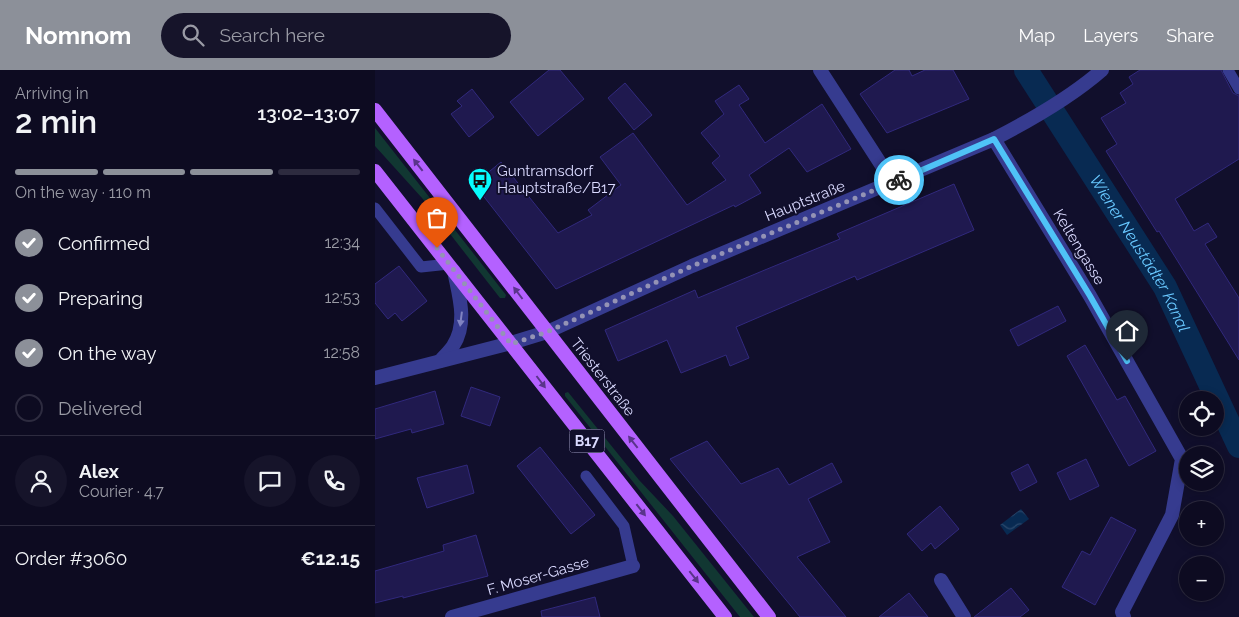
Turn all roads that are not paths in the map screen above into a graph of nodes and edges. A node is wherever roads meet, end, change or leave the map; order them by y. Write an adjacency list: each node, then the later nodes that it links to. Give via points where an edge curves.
1 (820, 70): 8 (street)
2 (1102, 70): 6 (street, Hauptstraße, via 1086,84)
3 (1227, 70): 4 (lane)
4 (1239, 89)
5 (375, 110): 11 (main road, Triesterstraße / B17, one-way to 5)
6 (994, 139): 8 (street, Hauptstraße); 18 (street, Keltengasse, via 1090,296 1182,459 1172,515)
7 (375, 171): 10 (main road, B17)
8 (893, 183): 11 (street, Hauptstraße, via 692,266)
9 (375, 208): 10 (lane, via 421,268)
10 (451, 267): 12 (main road, B17); 13 (street, one-way to 13, via 462,313 453,345)
11 (547, 332): 12 (street, Hauptstraße); 21 (main road, Triesterstraße / B17, one-way to 11)
12 (511, 344): 13 (street, Hauptstraße); 20 (main road, B17, one-way to 20)
13 (440, 361): 14 (street, Hauptstraße)
14 (375, 378)
15 (586, 476): 16 (lane, via 624,526)
16 (633, 566): 19 (street, F. Moser-Gasse)
17 (941, 580): 22 (street)
18 (1120, 615)
19 (452, 617)
20 (725, 617)
21 (769, 617)
22 (964, 617)

